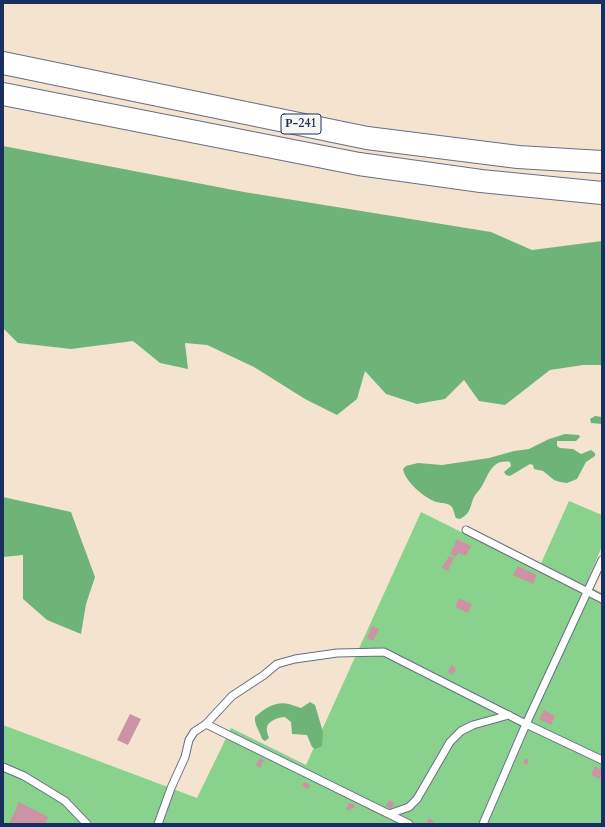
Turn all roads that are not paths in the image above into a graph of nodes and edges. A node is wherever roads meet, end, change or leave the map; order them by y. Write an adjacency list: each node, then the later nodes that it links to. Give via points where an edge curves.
1 (3, 63): 3 (highway, Р-241, via 367,138 518,156)
2 (3, 94): 4 (highway, Р-241, via 360,164 481,181)
3 (602, 162)
4 (602, 193)
5 (466, 530): 7 (lane)
6 (602, 560): 7 (lane)
7 (587, 592): 8 (lane); 11 (lane)
8 (602, 599)
9 (509, 715): 10 (lane, via 384,652 370,652 330,654 277,664 232,696); 11 (lane); 14 (lane, via 461,731 450,742 417,799 409,807)
10 (206, 724): 14 (lane); 16 (lane, via 194,732 189,740 185,758)
11 (526, 724): 12 (lane); 18 (lane)
12 (602, 760)
13 (3, 767): 15 (lane, via 24,776 65,801)
14 (388, 814): 17 (lane)
15 (87, 824)
16 (158, 824)
17 (408, 824)
18 (483, 824)

